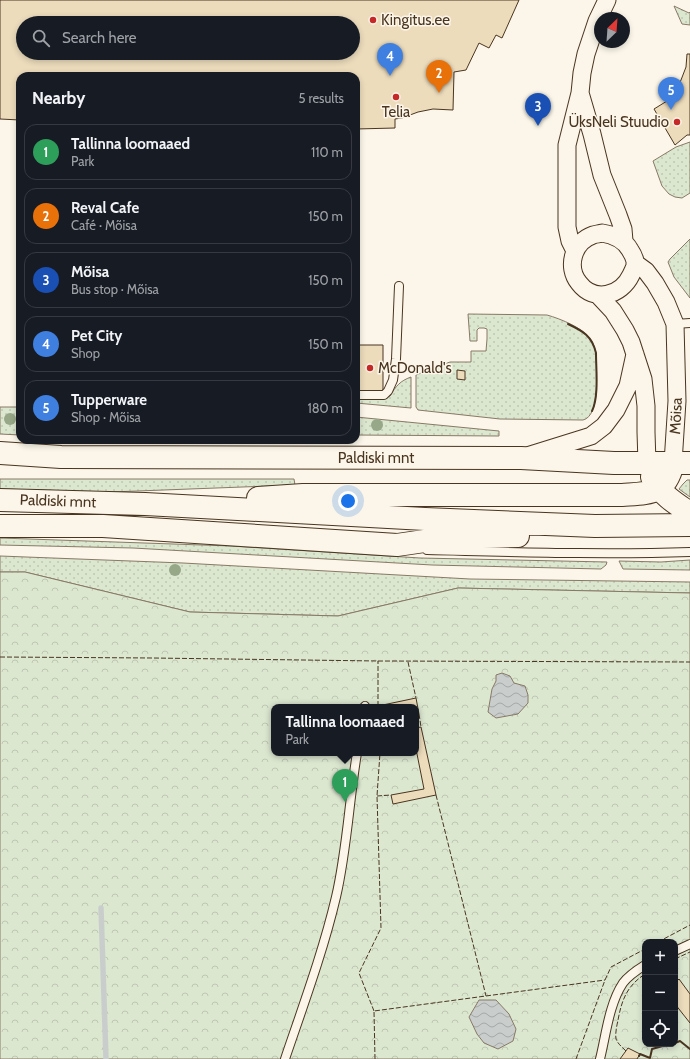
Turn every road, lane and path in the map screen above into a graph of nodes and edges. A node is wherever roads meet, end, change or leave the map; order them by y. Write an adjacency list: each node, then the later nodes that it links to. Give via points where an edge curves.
1 (607, 0): 2 (street, via 586,54)
2 (580, 92): 3 (street, via 602,175 623,229); 4 (street, via 567,145 567,227)
3 (624, 241): 4 (street, via 611,234 602,233 586,238); 5 (street)
4 (575, 251): 7 (street, via 572,260 575,278 589,292)
5 (636, 263): 7 (street, via 628,283 619,291 609,295); 8 (street, Mõisa, via 646,271)
6 (399, 286): 10 (lane, via 396,359 392,380 384,395)
7 (598, 295): 9 (street, Mõisa, via 613,311 625,330)
8 (682, 324): 11 (street, Mõisa)
9 (635, 354): 15 (street, via 628,386 616,410 604,426 591,436); 16 (street, Mõisa, via 643,379 646,406)
10 (360, 395)
11 (677, 401): 12 (street); 17 (street, Mõisa)
12 (690, 415)
13 (0, 452): 14 (main road, Paldiski mnt)
14 (61, 457): 15 (main road, Paldiski mnt); 18 (main road, Paldiski mnt)
15 (521, 458): 16 (main road, Paldiski mnt)
16 (647, 463): 17 (main road, Paldiski mnt); 19 (main road, via 652,480)
17 (682, 463): 19 (main road, via 671,471)
18 (0, 468)
19 (659, 489): 21 (main road, via 622,495 303,495); 22 (main road)
20 (0, 500): 21 (main road, Paldiski mnt)
21 (145, 504): 25 (main road, Paldiski mnt)
22 (690, 512)
23 (690, 525): 25 (main road, Paldiski mnt)
24 (0, 526): 26 (main road, Paldiski mnt, via 103,526)
25 (596, 526): 26 (main road, Paldiski mnt, via 527,536 445,538)
26 (397, 544): 27 (lane, Paldiski mnt, via 423,550 564,554)
27 (690, 552)
28 (357, 756): 32 (lane, via 336,897 320,956)
29 (690, 944): 30 (lane)
30 (678, 950)
31 (642, 967): 33 (lane, via 630,975 617,996)
32 (285, 1059)
33 (600, 1059)

